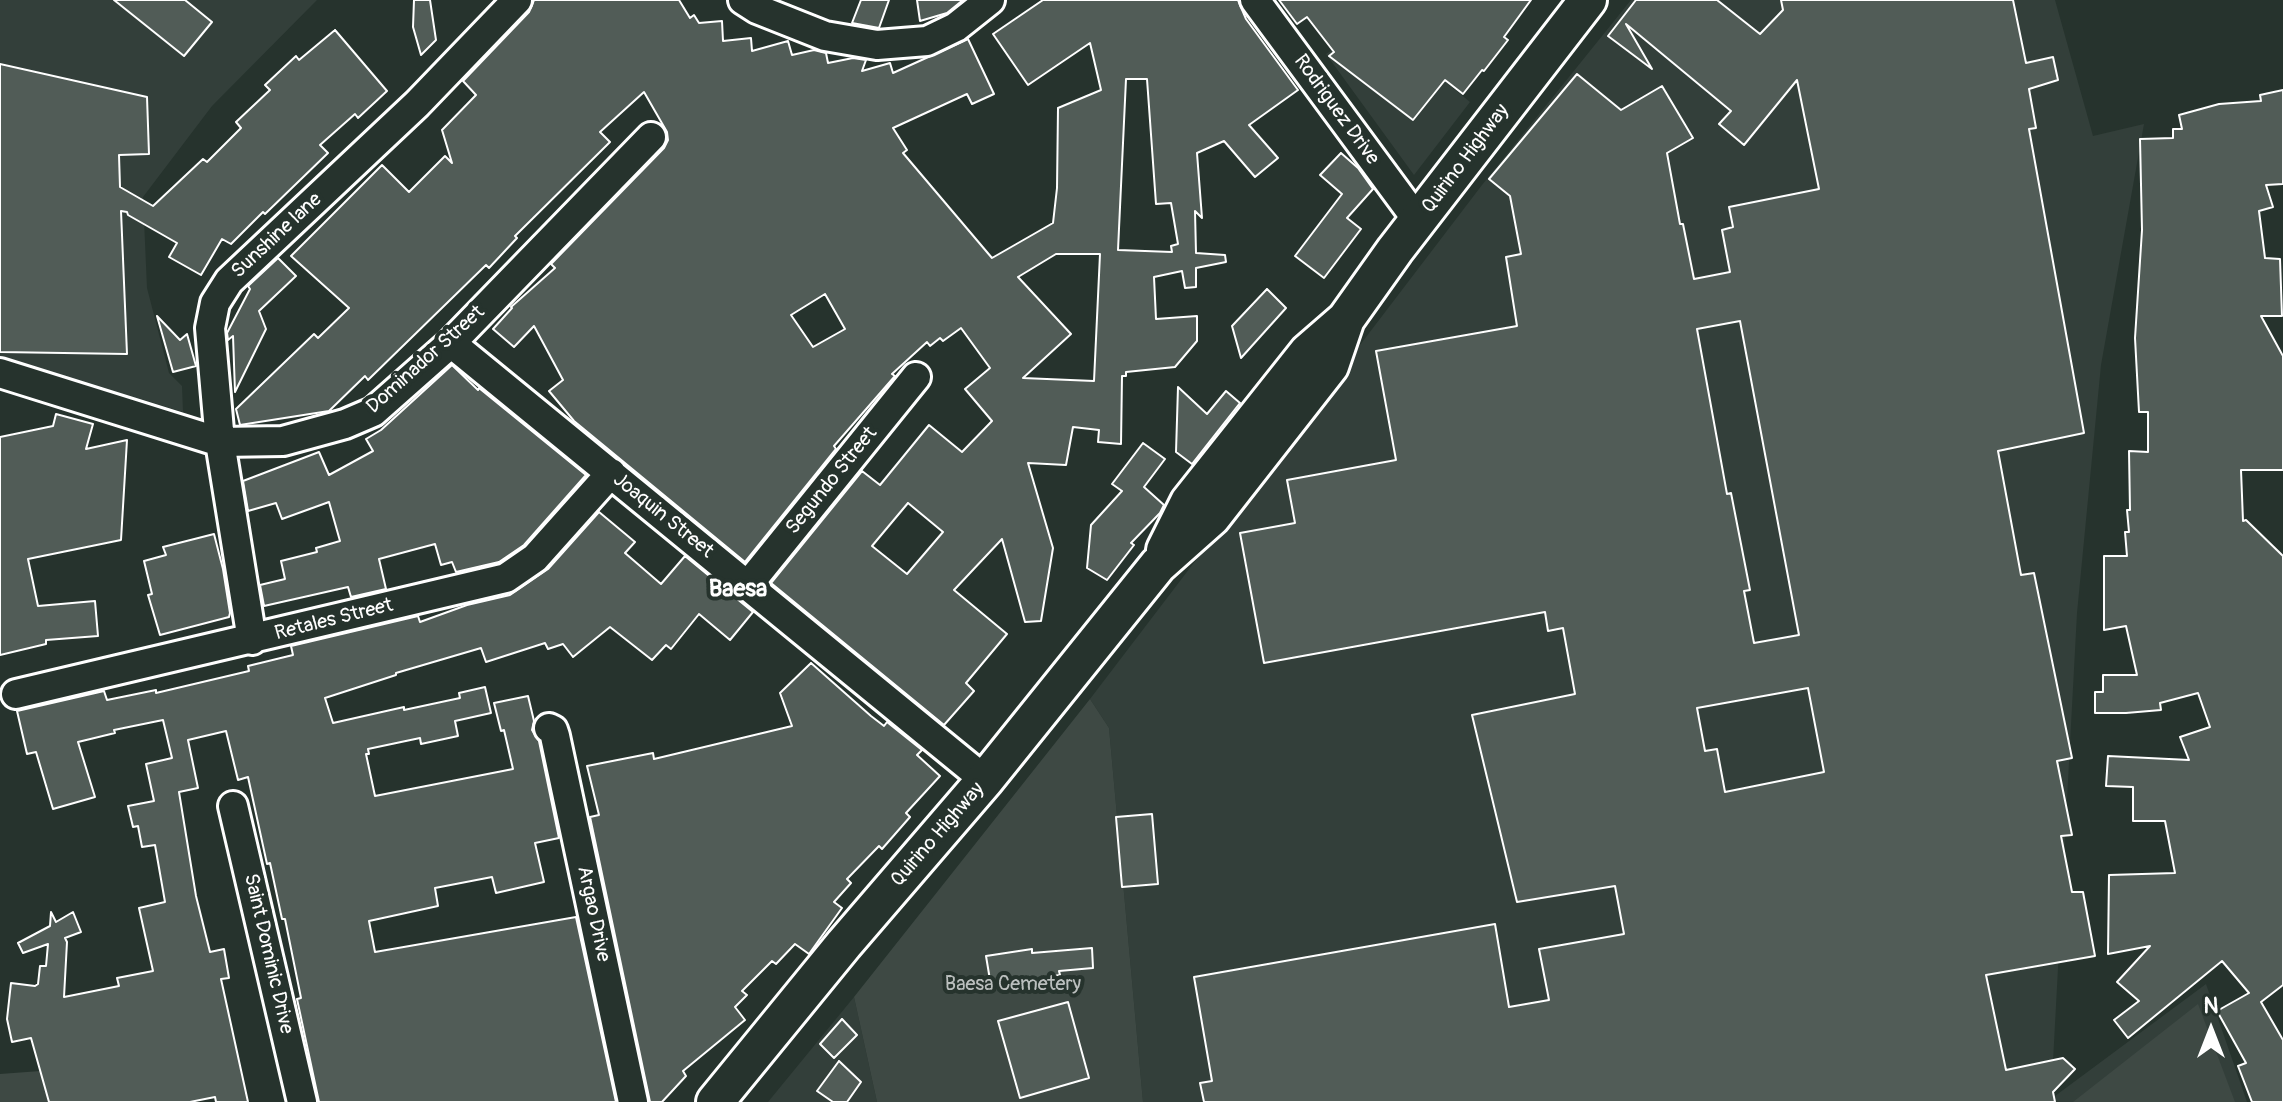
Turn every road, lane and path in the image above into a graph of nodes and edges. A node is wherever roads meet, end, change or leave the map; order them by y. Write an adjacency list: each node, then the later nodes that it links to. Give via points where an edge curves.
1 (517, 0): 11 (street, Sunshine lane, via 417,104 229,281 215,303 210,328)
2 (743, 0): 3 (street, via 825,36 877,45 927,41 956,27)
3 (990, 0)
4 (1255, 0): 7 (street, Rodriguez Drive)
5 (1588, 0): 7 (main road, Quirino Highway)
6 (651, 137): 8 (street, Dominador Street)
7 (1418, 221): 17 (main road, Quirino Highway, via 1346,319 1330,366 1212,517 1158,565)
8 (451, 343): 11 (street, Dominador Street, via 373,412 283,441); 12 (street, Joaquin Street)
9 (0, 373): 11 (street, Dominador Street)
10 (916, 377): 13 (street, Segundo Street)
11 (220, 442): 14 (street, Sunshine lane)
12 (611, 473): 13 (street, Joaquin Street); 14 (street, Retales Street, via 535,558 506,578)
13 (748, 585): 17 (street, Joaquin Street)
14 (252, 640): 15 (street, Retales Street)
15 (16, 694)
16 (549, 728): 20 (street, Argao Drive, via 555,736)
17 (985, 780): 21 (main road, Quirino Highway)
18 (233, 806): 19 (street, Saint Dominic Drive)
19 (302, 1102)
20 (633, 1102)
21 (715, 1102)

